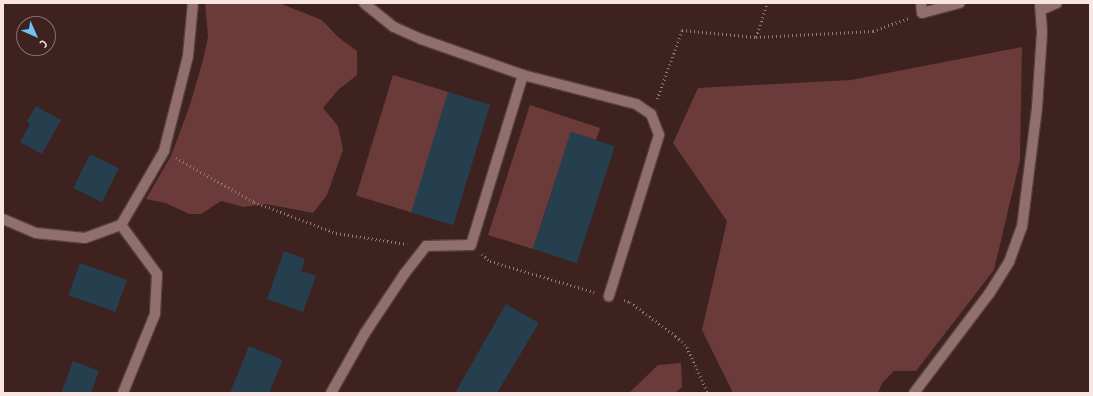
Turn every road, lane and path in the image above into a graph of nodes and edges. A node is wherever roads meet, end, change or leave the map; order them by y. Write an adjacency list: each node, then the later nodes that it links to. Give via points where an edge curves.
1 (193, 3): 11 (street, via 188,56)
2 (364, 3): 9 (street, via 394,27 421,40)
3 (767, 3): 8 (path)
4 (960, 3): 7 (street)
5 (1057, 3): 6 (street)
6 (1040, 7): 20 (street, via 1042,32 1037,108 1022,227 1009,262 989,294)
7 (921, 8): 8 (path, via 873,31)
8 (756, 37): 10 (path, via 682,30)
9 (523, 76): 10 (street, via 636,104); 14 (street)
10 (651, 114): 16 (street, via 659,135)
11 (164, 151): 13 (street); 15 (path, via 254,202 336,233)
12 (3, 219): 13 (street, via 36,233 85,238)
13 (121, 225): 17 (street, via 157,274 155,314)
14 (471, 245): 15 (street); 16 (path, via 490,261)
15 (426, 246): 18 (street, via 364,333)
16 (609, 296): 19 (path, via 630,302 676,336 687,347)
17 (123, 393)
18 (331, 393)
19 (708, 393)
20 (914, 393)

